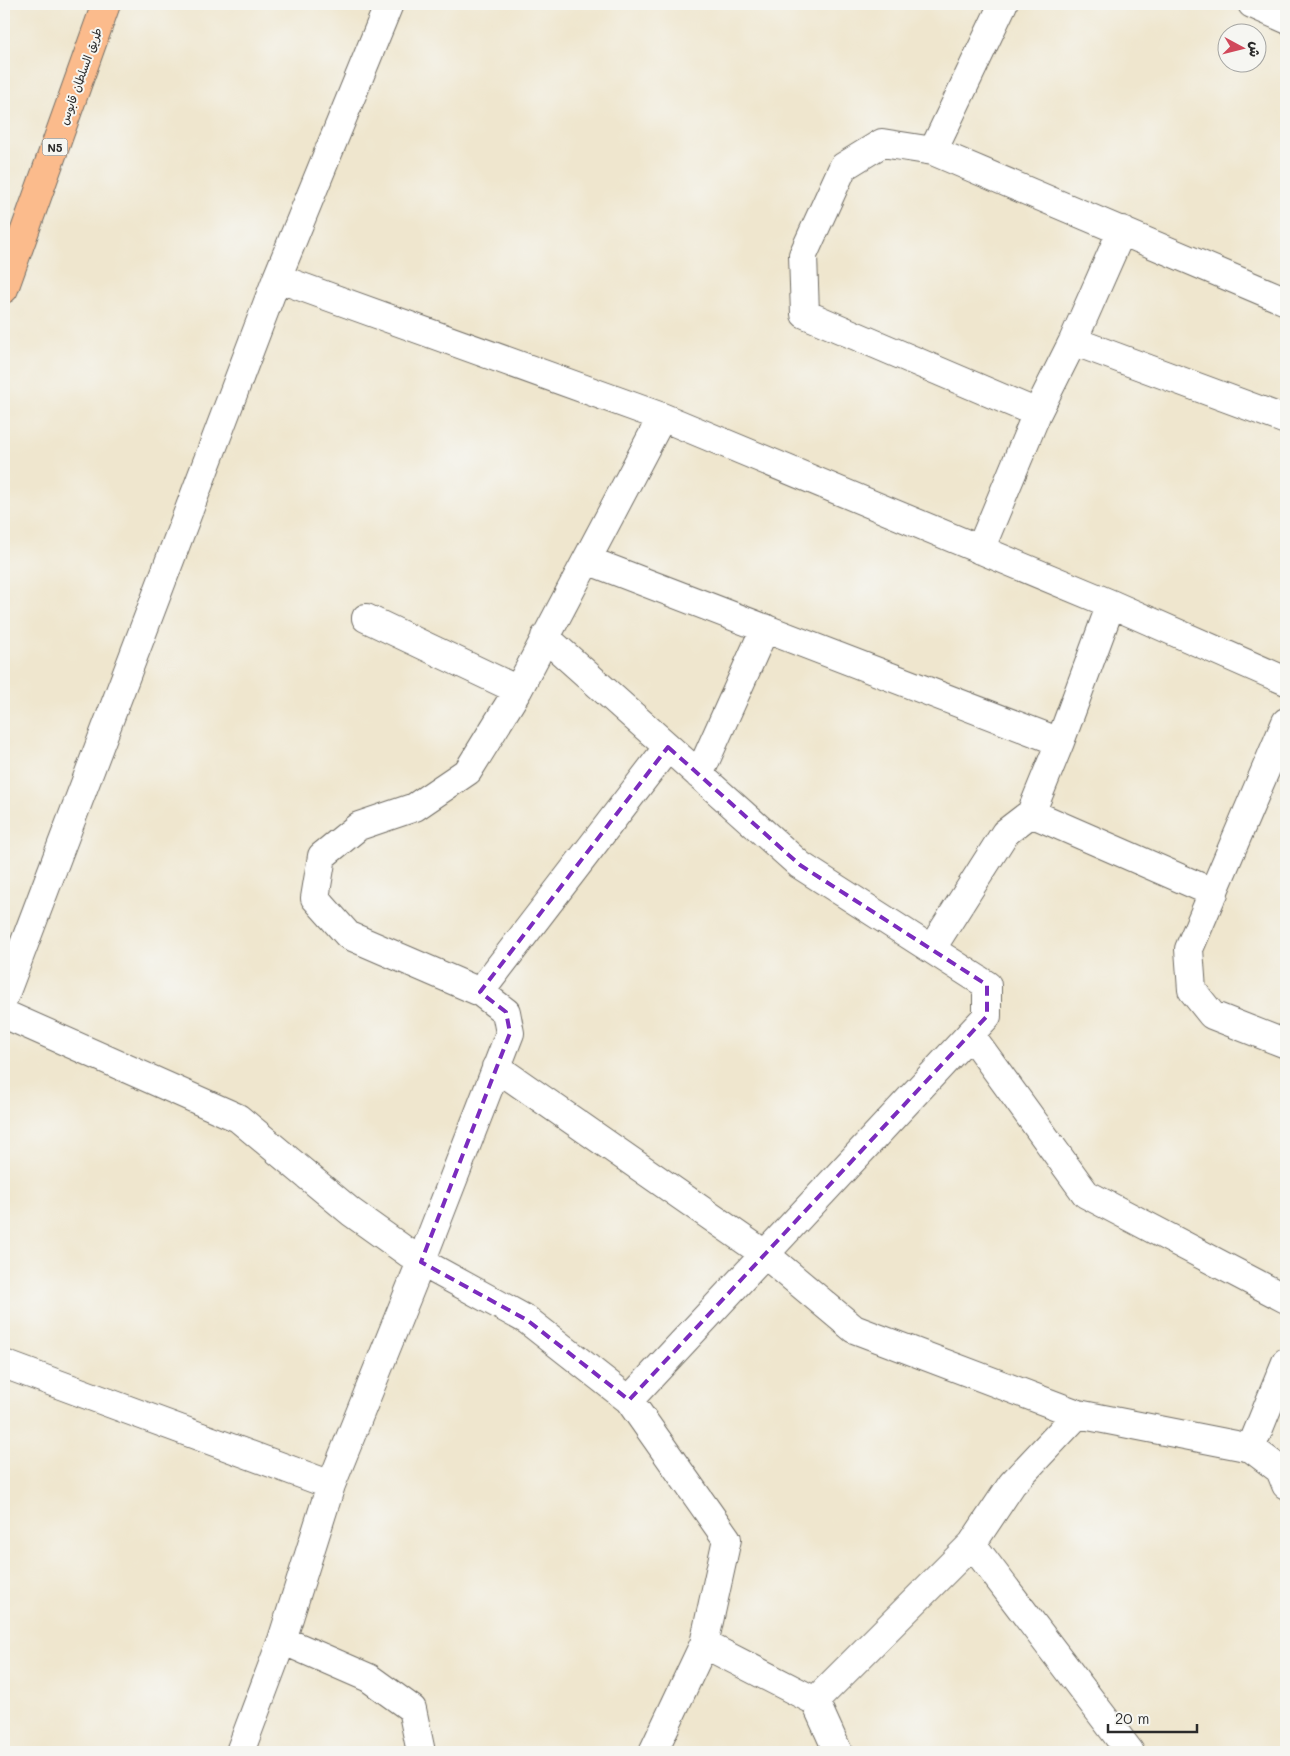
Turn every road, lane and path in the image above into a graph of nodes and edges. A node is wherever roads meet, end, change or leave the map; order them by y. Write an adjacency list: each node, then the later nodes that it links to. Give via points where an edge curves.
1 (106, 4): 9 (highway, طريق السلطان قابوس / N5)
2 (389, 4): 8 (street)
3 (1003, 4): 6 (street)
4 (1252, 4): 5 (street)
5 (1286, 19)
6 (933, 151): 7 (street); 12 (street, via 882,143 843,167 803,255 805,314)
7 (1122, 230): 10 (street); 11 (street)
8 (277, 278): 13 (street); 31 (street)
9 (4, 290)
10 (1286, 301)
11 (1073, 341): 12 (street); 14 (street)
12 (1037, 413): 15 (street)
13 (662, 418): 15 (street); 16 (street)
14 (1286, 420)
15 (980, 550): 17 (street)
16 (587, 560): 19 (street); 20 (street)
17 (1111, 604): 21 (street); 24 (street)
18 (366, 618): 22 (street)
19 (765, 628): 24 (street); 26 (street)
20 (545, 637): 22 (street); 25 (street)
21 (1286, 681)
22 (518, 690): 30 (street, via 468,771 415,807 359,826 322,856 315,898 348,935)
23 (1286, 722): 28 (street)
24 (1060, 742): 27 (street)
25 (668, 747): 26 (street); 30 (street)
26 (699, 775): 29 (street, via 800,865)
27 (1031, 813): 28 (street); 29 (street, via 1005,833)
28 (1214, 893): 34 (street, via 1189,949 1192,990 1212,1015)
29 (932, 948): 33 (street, via 987,985 987,1016)
30 (480, 992): 35 (street, via 506,1012 510,1033)
31 (4, 997)
32 (4, 1014): 37 (street, via 238,1118 351,1212)
33 (970, 1034): 36 (street); 38 (street, via 1086,1194)
34 (1286, 1044)
35 (496, 1068): 36 (street); 37 (street)
36 (766, 1255): 41 (street); 42 (street, via 854,1329)
37 (421, 1262): 41 (street, via 527,1320); 44 (street)
38 (1286, 1299)
39 (1286, 1362): 43 (street)
40 (4, 1364): 44 (street)
41 (629, 1400): 48 (street, via 727,1539)
42 (1078, 1414): 43 (street); 46 (street, via 1012,1484)
43 (1251, 1448): 45 (street, via 1280,1470)
44 (331, 1485): 47 (street)
45 (1286, 1485)
46 (972, 1544): 49 (street); 54 (street)
47 (282, 1640): 50 (street); 51 (street, via 369,1678 412,1709)
48 (704, 1644): 49 (street); 52 (street)
49 (815, 1701): 53 (street)
50 (240, 1752)
51 (421, 1752)
52 (653, 1752)
53 (838, 1752)
54 (1130, 1752)

